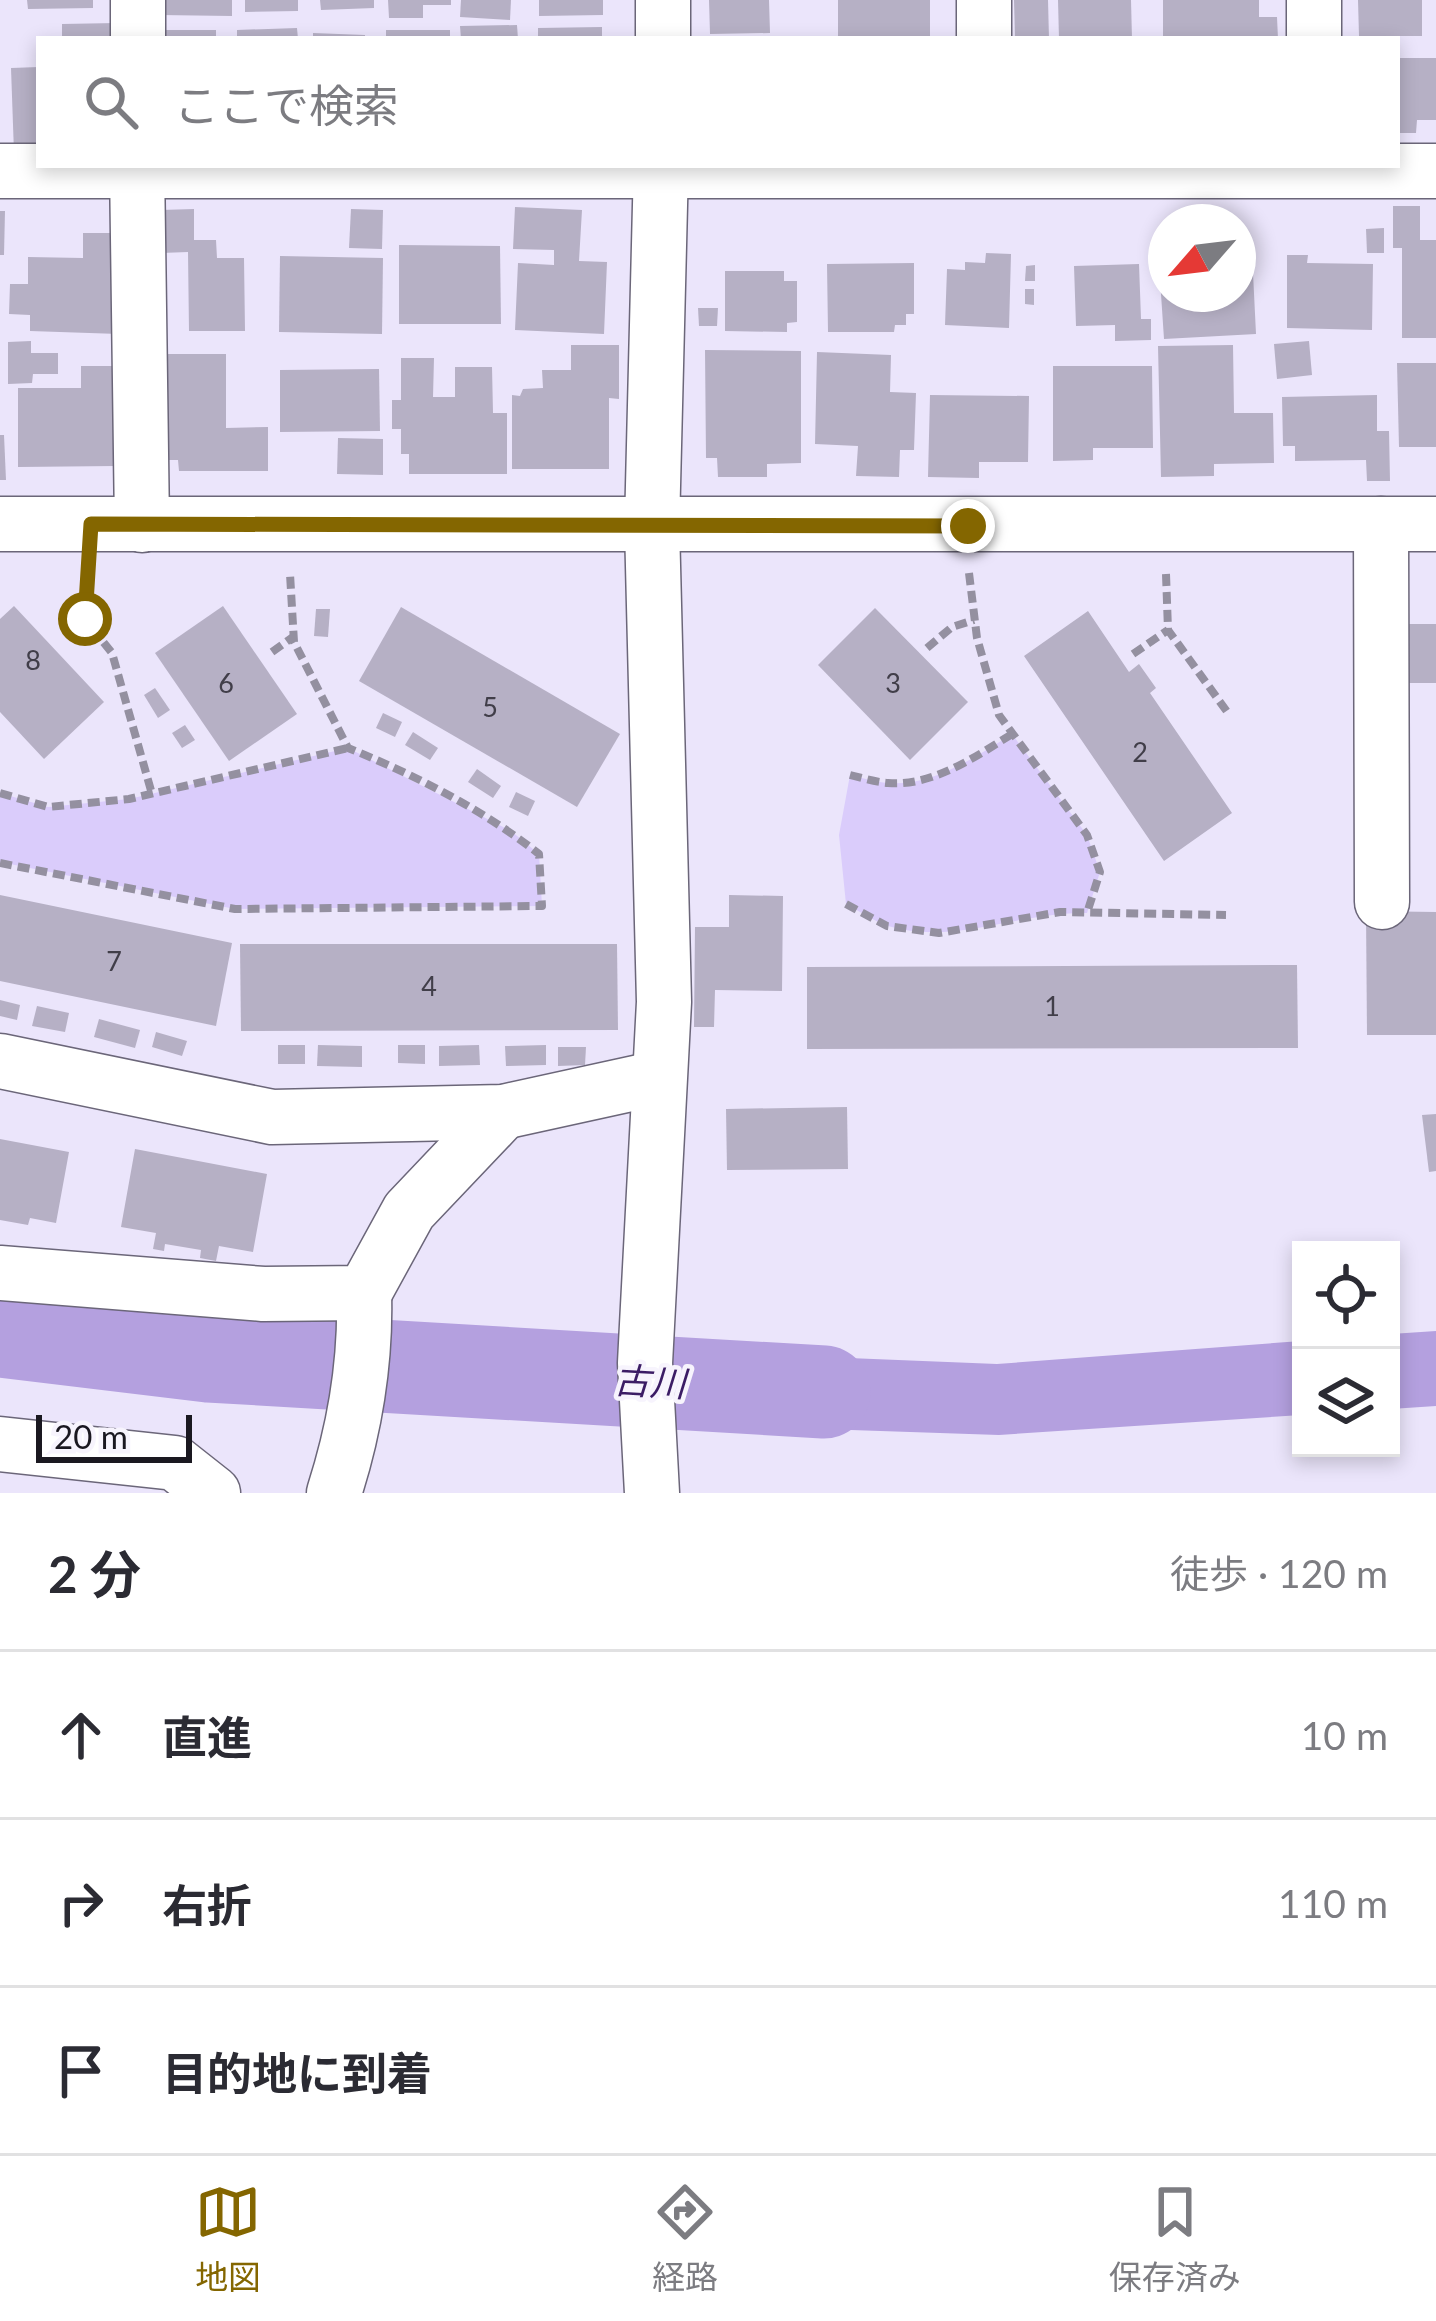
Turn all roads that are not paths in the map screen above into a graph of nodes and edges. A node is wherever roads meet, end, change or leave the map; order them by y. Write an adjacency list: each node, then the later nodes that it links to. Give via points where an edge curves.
1 (138, 0): 5 (street)
2 (663, 0): 6 (street)
3 (984, 0): 7 (street)
4 (1314, 0): 8 (street)
5 (138, 36)
6 (663, 36)
7 (984, 36)
8 (1314, 36)
9 (137, 168): 12 (street); 15 (street)
10 (661, 168): 18 (street)
11 (1314, 168): 13 (street)
12 (0, 171)
13 (1436, 171)
14 (0, 524): 15 (street)
15 (116, 524): 18 (street)
16 (1381, 524): 17 (street); 18 (street); 19 (street)
17 (1436, 524)
18 (652, 526): 21 (street, via 664,1002)
19 (1382, 902)
20 (0, 1061): 22 (street, via 272,1117)
21 (658, 1078): 22 (street); 26 (street, via 645,1363)
22 (503, 1112): 24 (street, via 409,1211)
23 (0, 1274): 24 (street)
24 (364, 1309): 28 (street, via 355,1418)
25 (0, 1444): 27 (street, via 175,1462)
26 (652, 1482)
27 (213, 1493)
28 (334, 1493)

